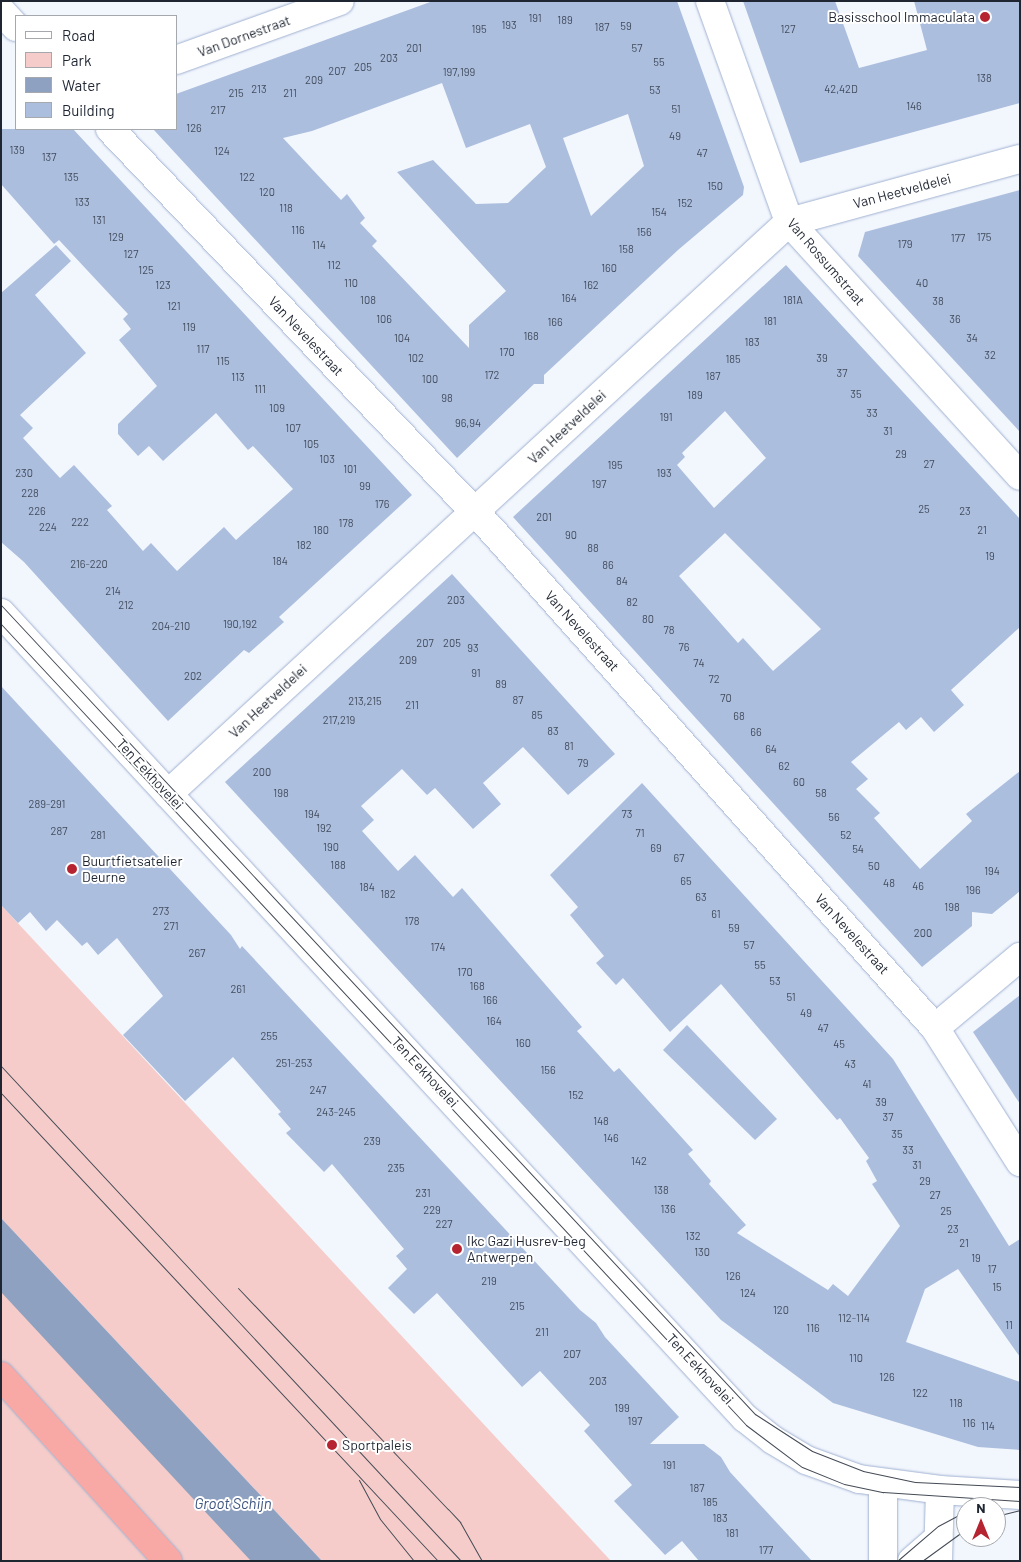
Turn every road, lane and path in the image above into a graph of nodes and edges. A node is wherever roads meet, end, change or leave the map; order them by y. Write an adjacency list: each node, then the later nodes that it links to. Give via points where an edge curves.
1 (340, 1): 5 (street, Van Dornestraat)
2 (710, 1): 8 (street, Van Rossumstraat)
3 (1, 11): 4 (street)
4 (15, 26)
5 (178, 59)
6 (111, 130): 10 (street, Van Nevelestraat)
7 (1020, 159): 8 (street, Van Heetveldelei)
8 (789, 222): 9 (street, Van Rossumstraat); 10 (street, Van Heetveldelei)
9 (1020, 476)
10 (474, 512): 12 (street, Van Heetveldelei); 14 (street, Van Nevelestraat)
11 (1, 614): 12 (street, Ten Eekhovelei)
12 (168, 794): 17 (street, Ten Eekhovelei, via 746,1418 773,1440 806,1460)
13 (1020, 957): 14 (street)
14 (935, 1028): 15 (street, Van Nevelestraat)
15 (1020, 1162)
16 (1, 1376): 21 (highway)
17 (880, 1484): 18 (street, Ten Eekhovelei); 22 (street, via 883,1492)
18 (940, 1490): 19 (street, Ten Eekhovelei); 20 (street)
19 (1020, 1495)
20 (938, 1549): 23 (street)
21 (168, 1561)
22 (883, 1561)
23 (912, 1561)

